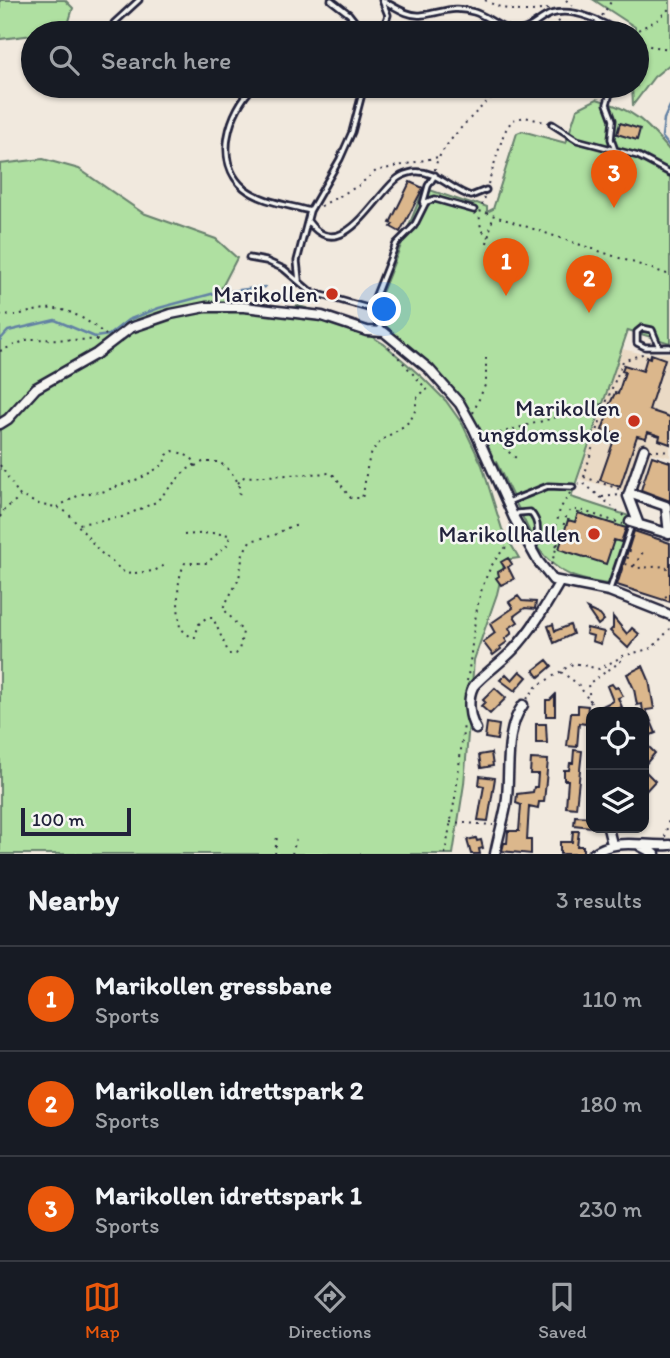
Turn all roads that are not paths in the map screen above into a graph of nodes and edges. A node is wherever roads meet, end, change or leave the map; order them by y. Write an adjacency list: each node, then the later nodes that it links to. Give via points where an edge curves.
1 (139, 0): 4 (lane)
2 (331, 0): 5 (lane)
3 (382, 0): 6 (lane); 7 (lane, via 408,14 421,16 447,9 470,11)
4 (116, 21)
5 (354, 21)
6 (386, 21)
7 (494, 21)
8 (539, 21): 9 (lane, via 559,13)
9 (597, 21)
10 (244, 98): 20 (lane, via 226,144 228,163 245,188 262,198)
11 (361, 98): 20 (lane, via 340,159)
12 (609, 98): 14 (lane)
13 (552, 124): 14 (lane, via 576,140)
14 (615, 150): 15 (lane)
15 (670, 173)
16 (435, 175): 17 (lane, via 461,193 477,196); 18 (lane); 21 (lane, via 419,172 398,178 372,209 338,235 319,233)
17 (486, 190)
18 (422, 210): 19 (lane, via 433,198); 24 (lane, via 393,249 374,300)
19 (474, 210)
20 (310, 211): 21 (lane)
21 (308, 221): 23 (lane, via 297,261)
22 (249, 258): 23 (lane, via 274,264)
23 (299, 280): 24 (lane, via 311,292)
24 (375, 310): 25 (lane)
25 (381, 332): 28 (street, via 315,315 244,307 206,307 149,320 36,388); 32 (street, via 429,369 460,404)
26 (659, 347): 26 (lane, via 652,330 646,327 637,332 639,345); 27 (lane)
27 (670, 348)
28 (0, 424)
29 (644, 449): 31 (street)
30 (573, 487): 32 (lane, via 548,486)
31 (629, 494): 34 (street); 35 (street, via 666,506)
32 (506, 502): 33 (street)
33 (513, 518): 36 (street, via 519,537); 36 (lane, via 524,512 535,517 538,531)
34 (632, 525): 35 (street); 38 (lane)
35 (669, 534)
36 (532, 551): 37 (street, via 544,572)
37 (559, 583): 38 (street); 41 (street, via 535,625 471,691)
38 (610, 591): 39 (street)
39 (670, 615)
40 (523, 705): 46 (street, via 512,735 506,806)
41 (476, 729)
42 (609, 833): 44 (street)
43 (667, 842): 45 (street)
44 (612, 845): 45 (street); 47 (street)
45 (639, 846): 48 (street)
46 (495, 854)
47 (593, 854)
48 (655, 854)

